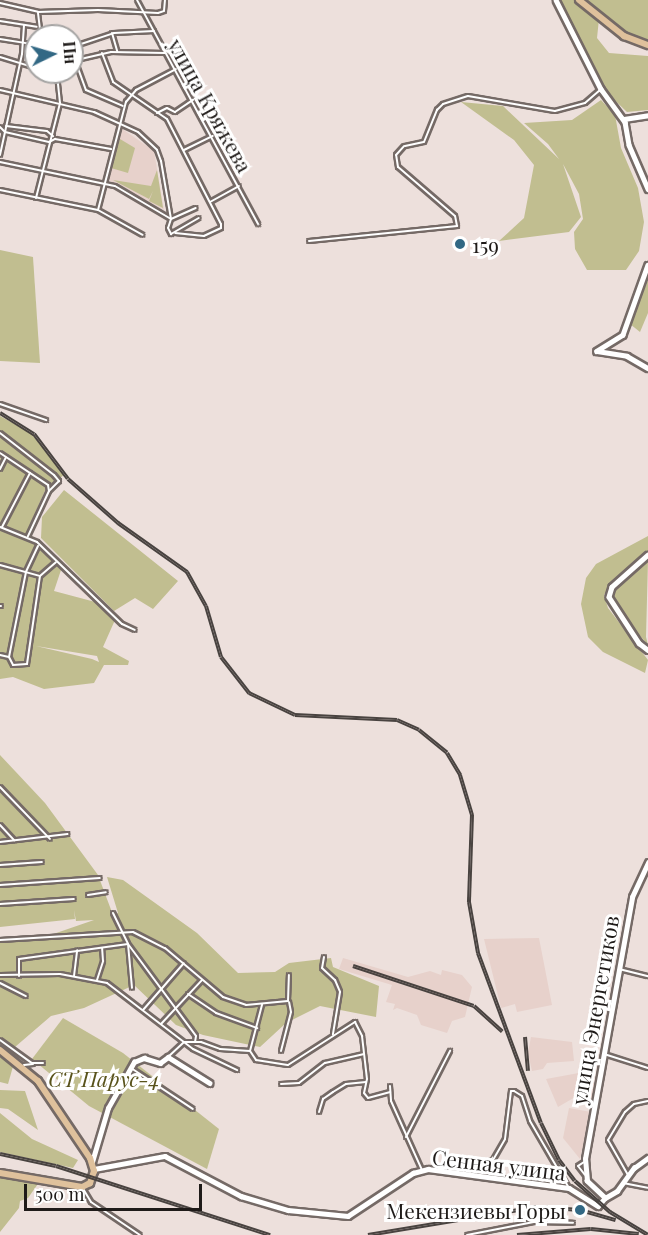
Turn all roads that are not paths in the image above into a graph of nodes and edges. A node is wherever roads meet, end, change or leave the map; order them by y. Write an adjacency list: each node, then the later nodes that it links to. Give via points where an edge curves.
1 (20, 0): 7 (street)
2 (137, 0): 9 (street, улица Кряжева)
3 (165, 0): 9 (street, via 164,11)
4 (556, 0): 29 (main road)
5 (579, 0): 18 (main road, via 624,36)
6 (0, 3): 7 (street)
7 (20, 8): 8 (street)
8 (39, 12): 9 (street); 11 (street)
9 (143, 13): 13 (street, улица Кряжева)
10 (0, 21): 12 (street)
11 (37, 24)
12 (24, 25): 17 (street)
13 (154, 31): 14 (street); 21 (street, улица Кряжева)
14 (112, 33): 16 (street); 19 (street)
15 (0, 39): 17 (street)
16 (84, 43)
17 (23, 44): 24 (street)
18 (648, 45)
19 (117, 52): 20 (street); 21 (street)
20 (102, 53): 23 (street); 32 (street, via 113,82)
21 (165, 53): 26 (street, улица Кряжева)
22 (0, 57): 24 (street)
23 (84, 58)
24 (20, 63): 25 (street); 31 (street)
25 (24, 64)
26 (176, 69): 32 (street); 33 (street, улица Кряжева)
27 (84, 79): 35 (street, via 90,93)
28 (58, 84): 34 (street)
29 (601, 89): 36 (main road); 64 (street, via 585,103 555,111 468,96 443,104 424,142 405,146 396,155 398,167 455,216 457,226)
30 (0, 90): 31 (street)
31 (13, 93): 34 (street); 42 (street)
32 (130, 96): 35 (street); 37 (street)
33 (193, 100): 37 (street, via 175,112 167,108); 44 (street, улица Кряжева)
34 (60, 103): 41 (street); 45 (street)
35 (124, 106): 41 (street)
36 (619, 112): 39 (main road); 40 (main road)
37 (157, 113): 47 (street, via 167,119)
38 (648, 114): 39 (main road)
39 (632, 116): 40 (main road); 43 (main road)
40 (624, 119): 43 (main road)
41 (118, 121): 46 (street); 60 (street, via 157,150)
42 (2, 127): 45 (street, via 5,132 49,141); 45 (street, via 8,123 47,131); 48 (street)
43 (627, 131): 53 (main road, via 630,149)
44 (213, 136): 47 (street); 52 (street, улица Кряжева)
45 (53, 138): 46 (street); 50 (street)
46 (111, 149): 51 (street)
47 (184, 150): 56 (street)
48 (0, 155)
49 (0, 162): 50 (street)
50 (44, 171): 51 (street); 55 (street)
51 (103, 183): 58 (street); 60 (street)
52 (239, 186): 56 (street); 61 (street, улица Кряжева)
53 (648, 189)
54 (0, 190): 55 (street)
55 (36, 198): 58 (street)
56 (210, 202): 62 (street, via 221,228 204,236)
57 (196, 208): 60 (street)
58 (98, 210): 63 (street)
59 (199, 218): 62 (street)
60 (171, 219): 62 (street, via 168,231)
61 (258, 224)
62 (176, 233)
63 (144, 235)
64 (309, 241)
65 (648, 265): 66 (main road, via 623,334 597,351 627,356)
66 (648, 368)
67 (0, 404): 68 (street)
68 (46, 420)
69 (0, 433): 74 (street, via 54,475 59,481)
70 (0, 453): 71 (street)
71 (6, 457): 72 (street); 73 (street)
72 (0, 469)
73 (30, 473): 74 (street); 75 (street)
74 (49, 491): 76 (street)
75 (1, 527): 76 (street)
76 (28, 536): 77 (street)
77 (38, 546): 79 (street); 81 (street)
78 (648, 555): 84 (main road, via 612,588 609,597 639,643)
79 (56, 562): 82 (street); 83 (street, via 122,624)
80 (0, 566): 81 (street)
81 (26, 572): 82 (street); 86 (street)
82 (40, 576): 86 (street, via 27,664 13,665)
83 (135, 630)
84 (648, 650)
85 (0, 655): 86 (street)
86 (9, 657)
87 (0, 787): 90 (street)
88 (0, 825): 91 (street)
89 (68, 834): 90 (street)
90 (50, 838): 91 (street)
91 (15, 841): 92 (street)
92 (0, 842)
93 (42, 862): 95 (street)
94 (648, 862): 110 (main road, улица Энергетиков, via 632,897)
95 (0, 866)
96 (100, 878): 97 (street)
97 (0, 885)
98 (106, 892): 99 (street)
99 (88, 895)
100 (74, 899): 101 (street)
101 (0, 904)
102 (113, 912): 103 (street)
103 (120, 930): 104 (street); 105 (street); 109 (street, via 157,943)
104 (0, 940)
105 (128, 944): 106 (street); 119 (street); 120 (street)
106 (102, 947): 107 (street); 116 (street, via 103,961)
107 (78, 950): 114 (street, via 19,959); 115 (street)
108 (324, 957): 129 (street, via 322,968 335,980 340,992)
109 (184, 963): 117 (street); 119 (street)
110 (620, 969): 113 (street); 138 (main road, улица Энергетиков)
111 (0, 975): 114 (street)
112 (289, 975): 123 (street)
113 (648, 975)
114 (20, 976): 115 (street)
115 (74, 976): 116 (street)
116 (97, 980): 126 (street, via 107,983)
117 (202, 980): 121 (street); 124 (street, via 238,1004)
118 (0, 983): 122 (street)
119 (160, 986): 125 (street); 126 (street)
120 (132, 988)
121 (188, 993): 125 (street); 128 (street, via 216,1013)
122 (26, 996)
123 (288, 1001): 124 (street); 134 (street, via 291,1012)
124 (262, 1005): 128 (street)
125 (175, 1007): 127 (street); 132 (street, via 196,1036)
126 (142, 1010): 127 (street)
127 (161, 1024): 131 (street)
128 (256, 1028): 136 (street)
129 (333, 1034): 136 (street, via 288,1065 256,1060); 137 (street, via 355,1022 360,1029)
130 (0, 1040): 141 (street)
131 (184, 1042): 132 (street); 139 (street, via 176,1045); 145 (street)
132 (195, 1042): 136 (street)
133 (0, 1050): 156 (main road, via 38,1081)
134 (281, 1051)
135 (450, 1051): 154 (street)
136 (252, 1052)
137 (363, 1054): 146 (street); 148 (street, via 325,1064 299,1083)
138 (604, 1054): 144 (street); 165 (main road, улица Энергетиков, via 584,1165 585,1174)
139 (168, 1057): 143 (main road, via 160,1063 140,1059); 147 (main road)
140 (43, 1063): 141 (street)
141 (36, 1064): 142 (street)
142 (24, 1065)
143 (131, 1068): 152 (street); 156 (main road, via 108,1108)
144 (648, 1068)
145 (237, 1070)
146 (366, 1082): 150 (street, via 364,1093 368,1098); 153 (street, via 346,1083 321,1103)
147 (210, 1083)
148 (281, 1084)
149 (390, 1086): 150 (street)
150 (390, 1092): 154 (street)
151 (648, 1101): 160 (street, via 634,1104 625,1112 608,1140)
152 (193, 1109)
153 (319, 1112)
154 (406, 1137): 158 (street)
155 (648, 1158): 160 (main road)
156 (93, 1165): 158 (main road, Сенная улица, via 165,1156 242,1196 288,1210 348,1216); 162 (main road, via 90,1183)
157 (481, 1165): 163 (street, via 494,1160 505,1139 514,1091 522,1096 530,1121)
158 (422, 1170): 163 (main road, Сенная улица)
159 (0, 1173): 162 (main road)
160 (628, 1175): 161 (main road)
161 (623, 1183): 164 (street); 165 (main road)
162 (82, 1187): 167 (street, via 91,1202)
163 (568, 1188): 165 (main road, Сенная улица, via 598,1206)
164 (648, 1188)
165 (605, 1198)
166 (573, 1223): 168 (street, via 534,1222)
167 (140, 1235)
168 (467, 1235)

